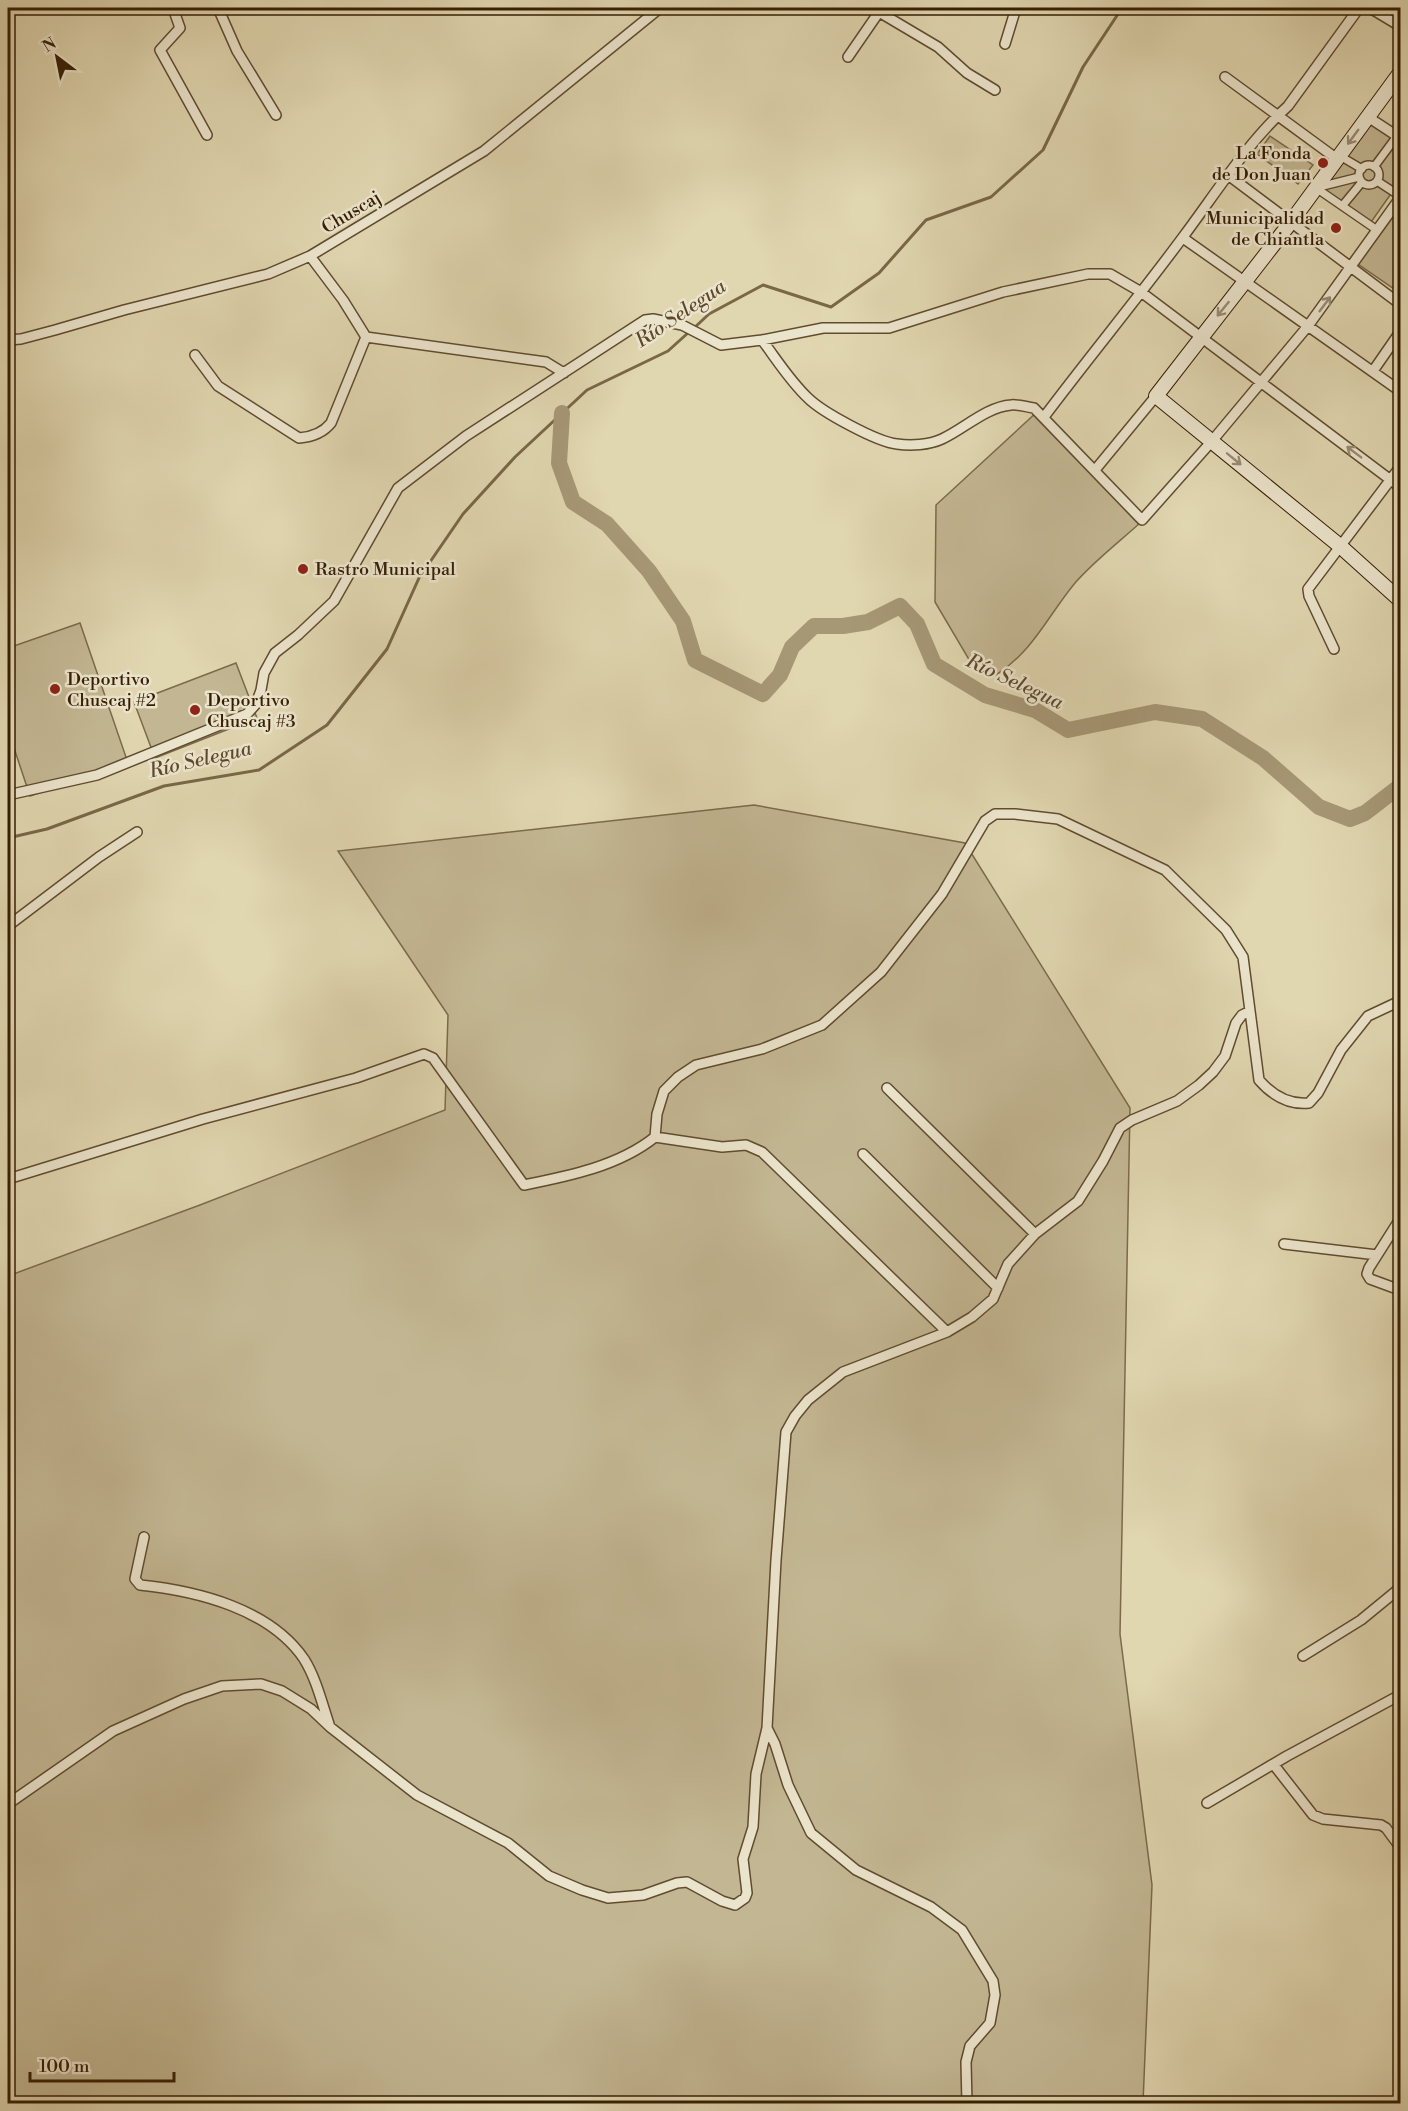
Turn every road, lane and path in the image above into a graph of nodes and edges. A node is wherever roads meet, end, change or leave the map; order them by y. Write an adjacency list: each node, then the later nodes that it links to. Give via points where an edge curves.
1 (173, 8): 17 (street, via 180,28 160,50)
2 (218, 8): 14 (street, via 237,51)
3 (660, 8): 31 (street, Chuscaj, via 484,151)
4 (1016, 8): 9 (street)
5 (1359, 8): 15 (street, via 1288,106)
6 (1370, 8): 8 (street)
7 (878, 10): 10 (street); 13 (street, via 938,47 967,73)
8 (1401, 26)
9 (1005, 44)
10 (848, 57)
11 (1401, 73): 16 (main road)
12 (1226, 77): 15 (street)
13 (995, 90)
14 (276, 116)
15 (1276, 116): 19 (street); 22 (street)
16 (1368, 117): 18 (street); 19 (main road, one-way to 19)
17 (207, 135)
18 (1399, 137): 20 (street)
19 (1339, 157): 21 (street); 25 (main road)
20 (1374, 167): 21 (street); 24 (street, via 1378,171)
21 (1362, 169): 23 (street)
22 (1228, 175): 28 (street); 30 (street)
23 (1361, 179): 24 (street, via 1370,185); 25 (street); 27 (street)
24 (1377, 181): 26 (street)
25 (1316, 188): 27 (street); 28 (main road)
26 (1400, 202): 29 (street)
27 (1343, 205): 29 (street)
28 (1291, 222): 32 (street); 33 (main road)
29 (1377, 230): 32 (street)
30 (1183, 238): 33 (street); 34 (street)
31 (310, 256): 39 (street); 40 (street, Chuscaj, via 268,274)
32 (1352, 267): 35 (street); 36 (street, one-way to 32)
33 (1246, 280): 36 (street); 38 (main road, one-way to 38)
34 (1140, 292): 38 (street); 41 (street, via 1110,274 1088,274 1004,292 889,328 823,328); 48 (street)
35 (1401, 304)
36 (1308, 326): 43 (street); 45 (street)
37 (1401, 333): 43 (street)
38 (1200, 337): 45 (street); 47 (main road)
39 (366, 338): 42 (street, via 331,423 306,438 299,438 218,386); 44 (street, via 546,362)
40 (8, 340)
41 (762, 340): 44 (street, via 721,345 682,325 645,320); 48 (street, via 810,400 895,444 940,440 999,407 1034,408)
42 (195, 355)
43 (1373, 371): 46 (street)
44 (564, 373): 57 (street, via 466,436 398,488 334,601 275,652 264,673 256,704 246,714 97,775)
45 (1263, 382): 49 (street); 52 (street, one-way to 45)
46 (1401, 391)
47 (1156, 396): 49 (main road); 51 (street)
48 (1044, 417): 51 (street)
49 (1212, 441): 51 (street, via 1142,519); 54 (main road, one-way to 54)
50 (1401, 467): 52 (street)
51 (1095, 470)
52 (1391, 481): 53 (street); 54 (street)
53 (1401, 487)
54 (1340, 546): 55 (main road); 56 (street, via 1308,589)
55 (1401, 600)
56 (1334, 650)
57 (8, 795)
58 (137, 832): 59 (street)
59 (8, 926)
60 (1401, 1001): 61 (street, via 1368,1016 1341,1050 1318,1093 1309,1103 1299,1104 1271,1093 1260,1080)
61 (1250, 1011): 63 (street, via 1243,957 1226,930 1165,870 1058,819 995,814 986,821 942,894 882,972 822,1025 762,1049 696,1065 678,1077 664,1091); 67 (street, via 1236,1023 1225,1056 1213,1072 1177,1101 1120,1128 1078,1201)
62 (887, 1088): 67 (street)
63 (655, 1137): 65 (street, via 639,1150 597,1166 524,1185 433,1058 424,1054 356,1078 203,1119); 72 (street, via 722,1147 746,1145 762,1152)
64 (863, 1154): 70 (street)
65 (8, 1179)
66 (1401, 1219): 69 (street)
67 (1035, 1234): 70 (street, via 1008,1264)
68 (1284, 1244): 69 (street)
69 (1377, 1255): 71 (street, via 1367,1274 1370,1279)
70 (998, 1288): 72 (street, via 993,1299)
71 (1401, 1290)
72 (947, 1332): 78 (street, via 843,1372 808,1400 786,1432)
73 (144, 1537): 77 (street, via 135,1579 140,1586 206,1597 258,1617 285,1636 305,1661)
74 (1401, 1588): 75 (street, via 1361,1620)
75 (1303, 1656)
76 (1401, 1695): 79 (street)
77 (330, 1727): 78 (street, via 417,1795 508,1843 549,1876 608,1898 644,1895 687,1882 735,1905 747,1893 743,1859 753,1827 756,1774); 81 (street, via 282,1691 261,1684 222,1686 113,1731)
78 (767, 1728): 83 (street, via 811,1833 856,1870 931,1907 962,1930 993,1981 990,2023 970,2046 966,2062)
79 (1274, 1765): 80 (street); 82 (street, via 1313,1815 1381,1826)
80 (1207, 1803)
81 (8, 1804)
82 (1401, 1847)
83 (967, 2103)

